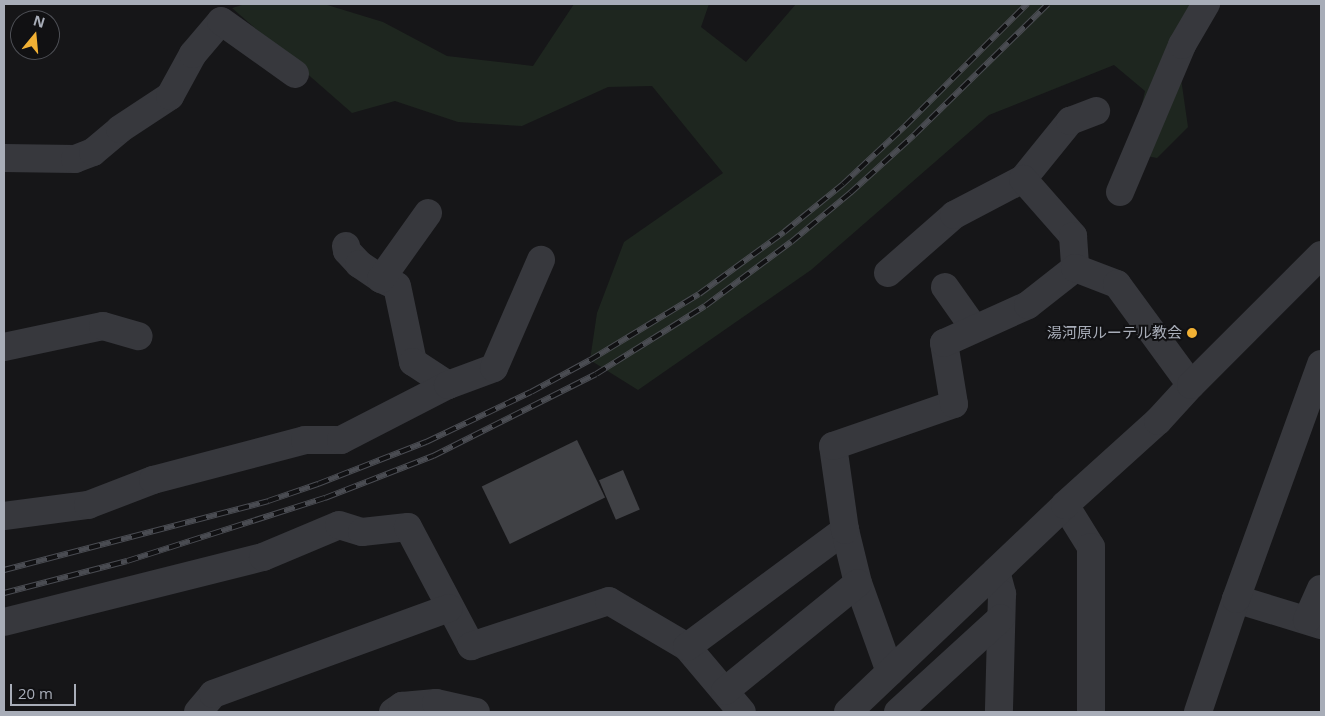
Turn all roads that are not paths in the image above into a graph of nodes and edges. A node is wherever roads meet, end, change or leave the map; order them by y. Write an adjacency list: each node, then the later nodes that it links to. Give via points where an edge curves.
1 (1206, 4): 6 (street, via 1182,45)
2 (295, 74): 4 (street, via 221,21 193,54 170,96 120,129 93,152 75,158)
3 (1096, 111): 5 (street, via 1070,121)
4 (4, 158)
5 (1023, 179): 11 (street, via 1073,236); 12 (street, via 954,215)
6 (1120, 192)
7 (428, 213): 13 (street)
8 (346, 246): 13 (street, via 359,264)
9 (1321, 255): 20 (street)
10 (541, 260): 19 (street, via 494,368)
11 (1075, 268): 15 (street, via 1028,305); 20 (street, via 1117,284)
12 (888, 273)
13 (381, 279): 19 (street, via 397,286 413,362)
14 (945, 287): 15 (street)
15 (974, 328): 23 (street, via 944,343 954,404 833,446)
16 (139, 336): 17 (street, via 103,326)
17 (4, 348)
18 (1321, 364): 27 (street)
19 (448, 385): 22 (street, via 341,440 305,440 153,480 88,505)
20 (1191, 385): 21 (street, via 1158,421)
21 (1065, 504): 24 (street); 43 (street, via 1091,547)
22 (4, 516)
23 (845, 530): 25 (street); 32 (street)
24 (996, 571): 29 (street, via 1002,594); 33 (street)
25 (858, 583): 33 (street); 34 (street)
26 (1321, 589): 31 (street)
27 (1236, 599): 31 (street); 35 (street)
28 (449, 608): 30 (street, via 408,528 362,532 339,525 263,557); 32 (street, via 471,646 609,601); 36 (street, via 212,694)
29 (1002, 618): 41 (street); 42 (street)
30 (4, 622)
31 (1314, 623)
32 (687, 647): 34 (street)
33 (890, 672): 40 (street)
34 (725, 691): 39 (street)
35 (1205, 711)
36 (198, 712)
37 (392, 712): 38 (street, via 402,706 436,703)
38 (476, 712)
39 (742, 712)
40 (848, 712)
41 (898, 712)
42 (999, 712)
43 (1092, 712)

